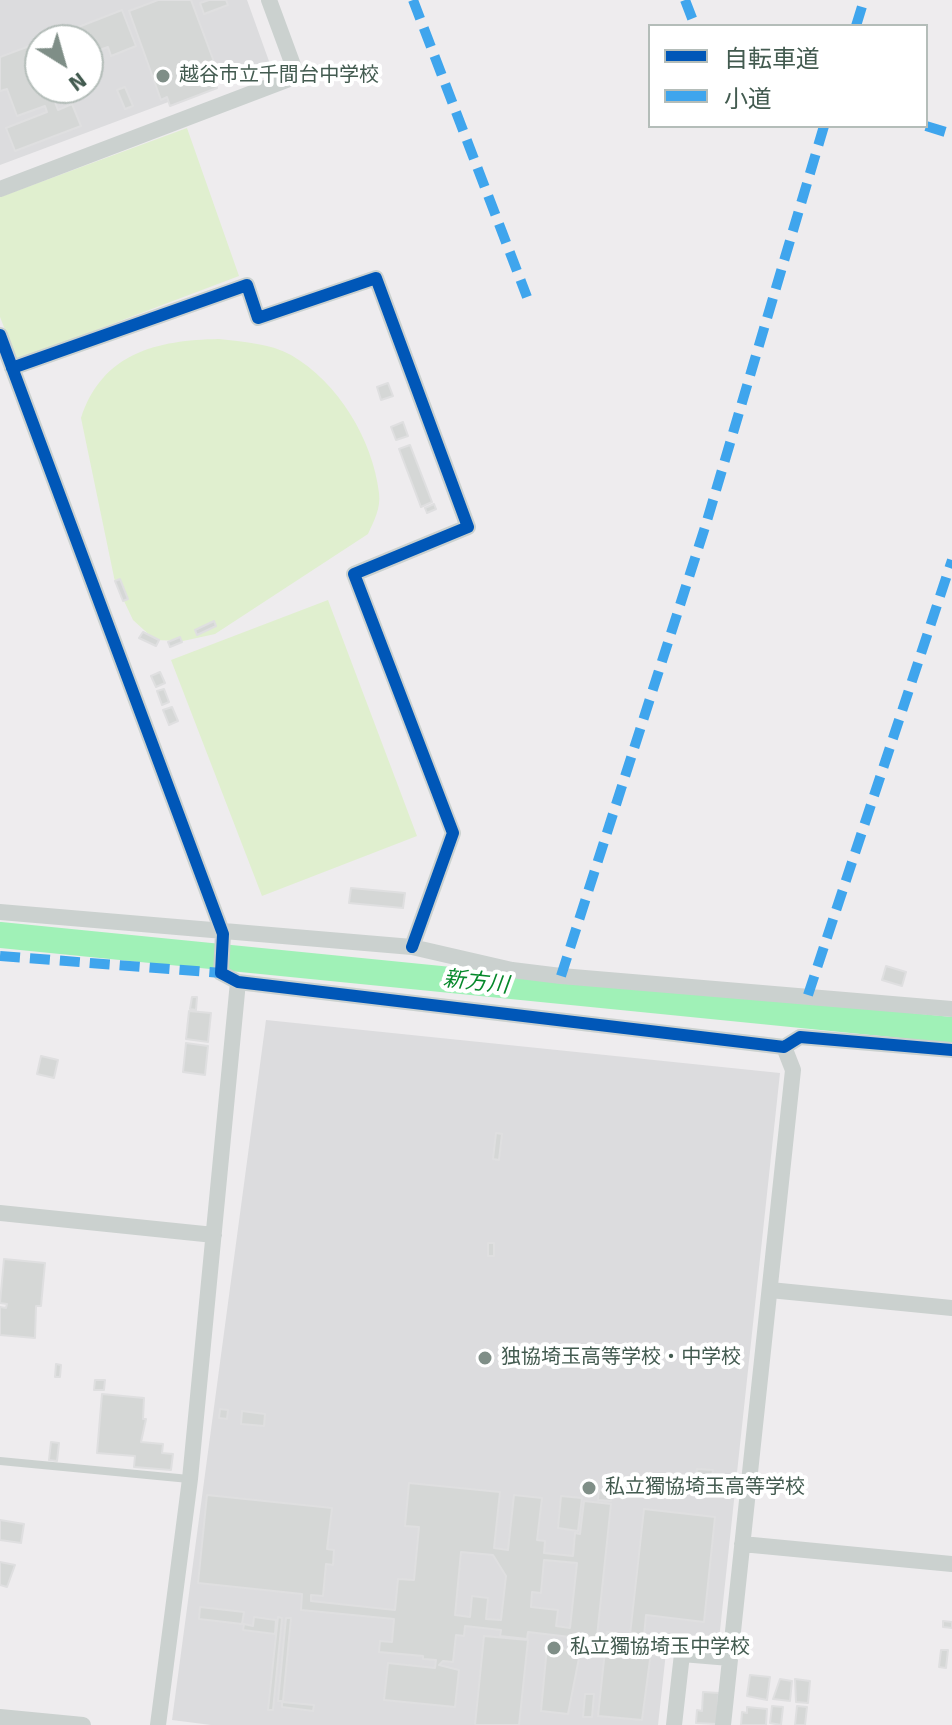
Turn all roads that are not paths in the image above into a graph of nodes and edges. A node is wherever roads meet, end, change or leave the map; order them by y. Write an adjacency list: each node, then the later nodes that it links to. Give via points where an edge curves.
1 (269, 0): 2 (street, via 297,76)
2 (0, 189)
3 (0, 335): 4 (street)
4 (12, 368): 6 (street); 7 (street, via 247,285 258,318 376,278 468,527 354,574 453,833)
5 (0, 912): 6 (street)
6 (223, 940): 7 (street); 8 (street, via 221,973)
7 (412, 947): 9 (street, via 512,970)
8 (238, 982): 10 (street); 13 (street)
9 (952, 1009)
10 (784, 1047): 11 (street, via 800,1037); 14 (street, via 793,1070)
11 (952, 1050)
12 (0, 1213): 13 (street)
13 (214, 1235): 17 (street)
14 (770, 1290): 15 (street); 18 (street)
15 (952, 1308)
16 (0, 1461): 17 (lane)
17 (190, 1479): 23 (street)
18 (742, 1544): 19 (street); 20 (street)
19 (952, 1564)
20 (730, 1658): 24 (street, via 682,1654); 25 (street)
21 (0, 1717): 22 (street)
22 (83, 1725)
23 (158, 1725)
24 (674, 1725)
25 (723, 1725)

